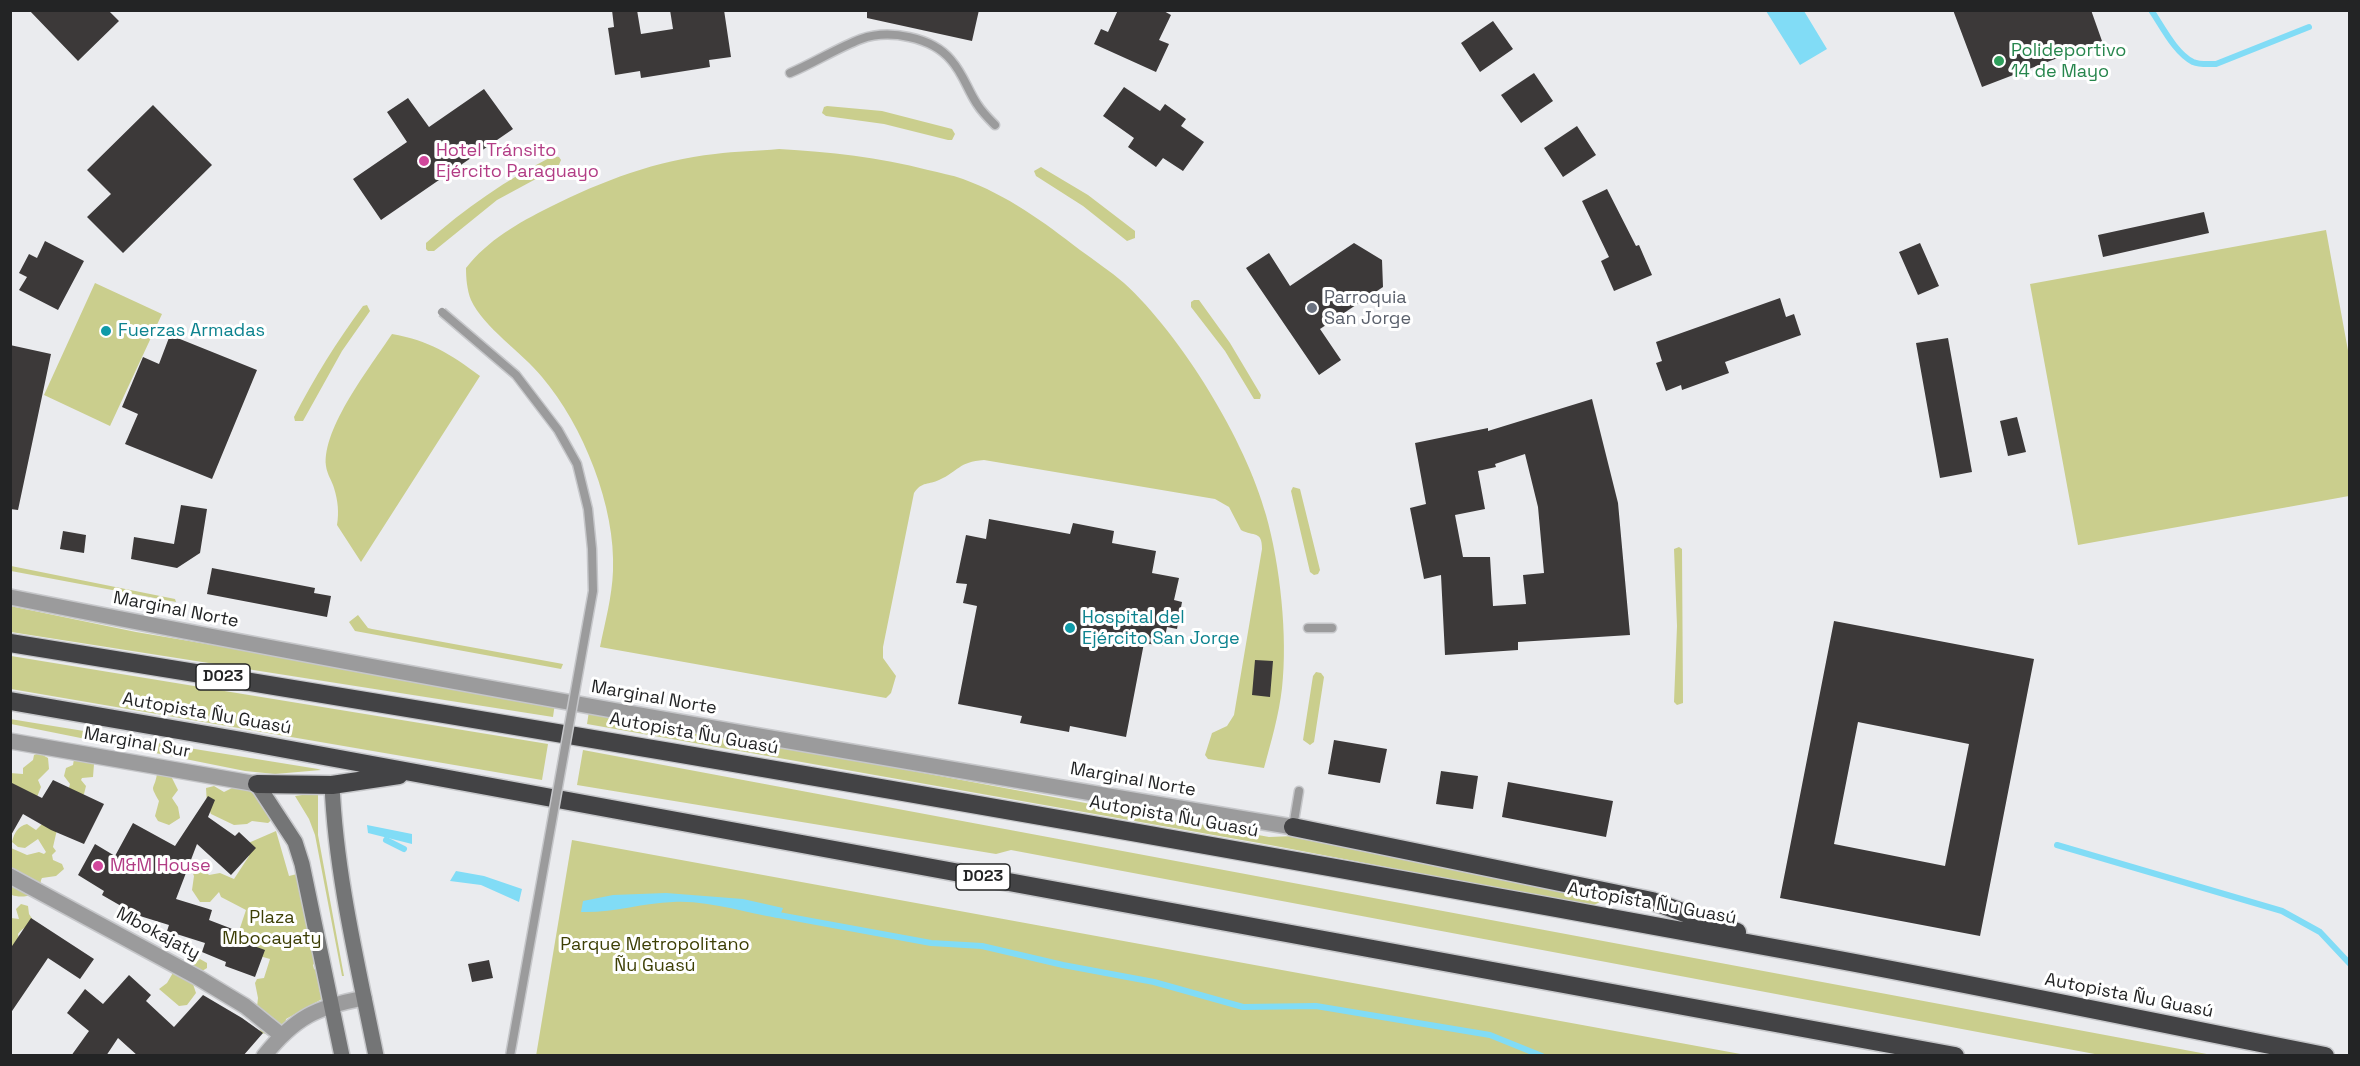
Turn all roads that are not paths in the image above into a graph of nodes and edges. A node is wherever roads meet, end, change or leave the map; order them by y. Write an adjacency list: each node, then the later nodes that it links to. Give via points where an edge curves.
1 (790, 73): 2 (lane, via 862,38 896,35 916,39 949,58 964,77 976,104)
2 (995, 125)
3 (442, 312): 23 (lane, bridge, via 516,375 558,430 577,464 588,509 592,549 593,591)
4 (10, 597): 14 (street, Marginal Norte, via 751,735)
5 (1308, 628): 6 (lane)
6 (1332, 628)
7 (10, 643): 16 (highway, Autopista Ñu Guasú / D023, via 1070,820)
8 (10, 701): 10 (highway, Autopista Ñu Guasú / D023)
9 (10, 741): 11 (street, Marginal Sur)
10 (414, 772): 12 (highway); 24 (highway, Autopista Ñu Guasú / D023)
11 (257, 784): 12 (highway); 18 (main road, via 295,842)
12 (332, 785): 17 (main road, via 336,839)
13 (1299, 791): 14 (lane)
14 (1293, 827): 16 (highway, via 1652,901)
15 (10, 876): 19 (street, Mbokajaty, via 197,977 245,1006)
16 (1787, 950): 25 (highway, Autopista Ñu Guasú / D023)
17 (364, 998): 18 (street); 22 (main road)
18 (332, 1004): 19 (street); 21 (main road)
19 (281, 1035): 20 (street)
20 (264, 1056)
21 (342, 1056)
22 (376, 1056)
23 (510, 1056)
24 (1955, 1056)
25 (2325, 1056)

